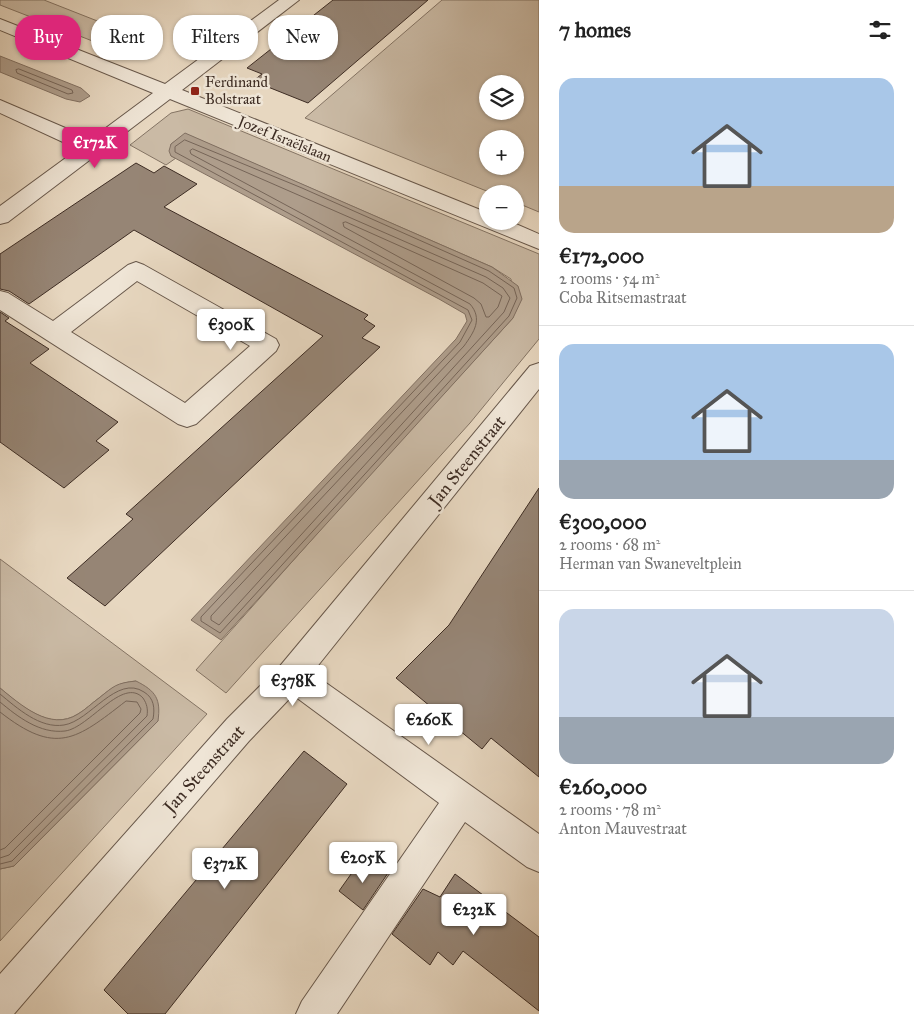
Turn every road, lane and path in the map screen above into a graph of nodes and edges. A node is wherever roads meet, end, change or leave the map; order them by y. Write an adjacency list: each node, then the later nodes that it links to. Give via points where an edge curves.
1 (290, 0): 3 (street)
2 (0, 24): 3 (street, Jozef Israëlslaan)
3 (168, 92): 5 (street); 7 (street, Jozef Israëlslaan)
4 (0, 106): 5 (street)
5 (93, 148): 6 (street)
6 (0, 217)
7 (479, 217)
8 (510, 230): 9 (street, Jozef Israëlslaan)
9 (539, 242)
10 (0, 299): 11 (street)
11 (54, 333): 11 (street, via 136,270 267,345 187,417)
12 (539, 372): 13 (street, Jan Steenstraat)
13 (291, 676): 14 (street); 16 (street, Jan Steenstraat, via 238,730)
14 (461, 799): 15 (street); 17 (street)
15 (539, 855)
16 (0, 1002)
17 (315, 1014)

